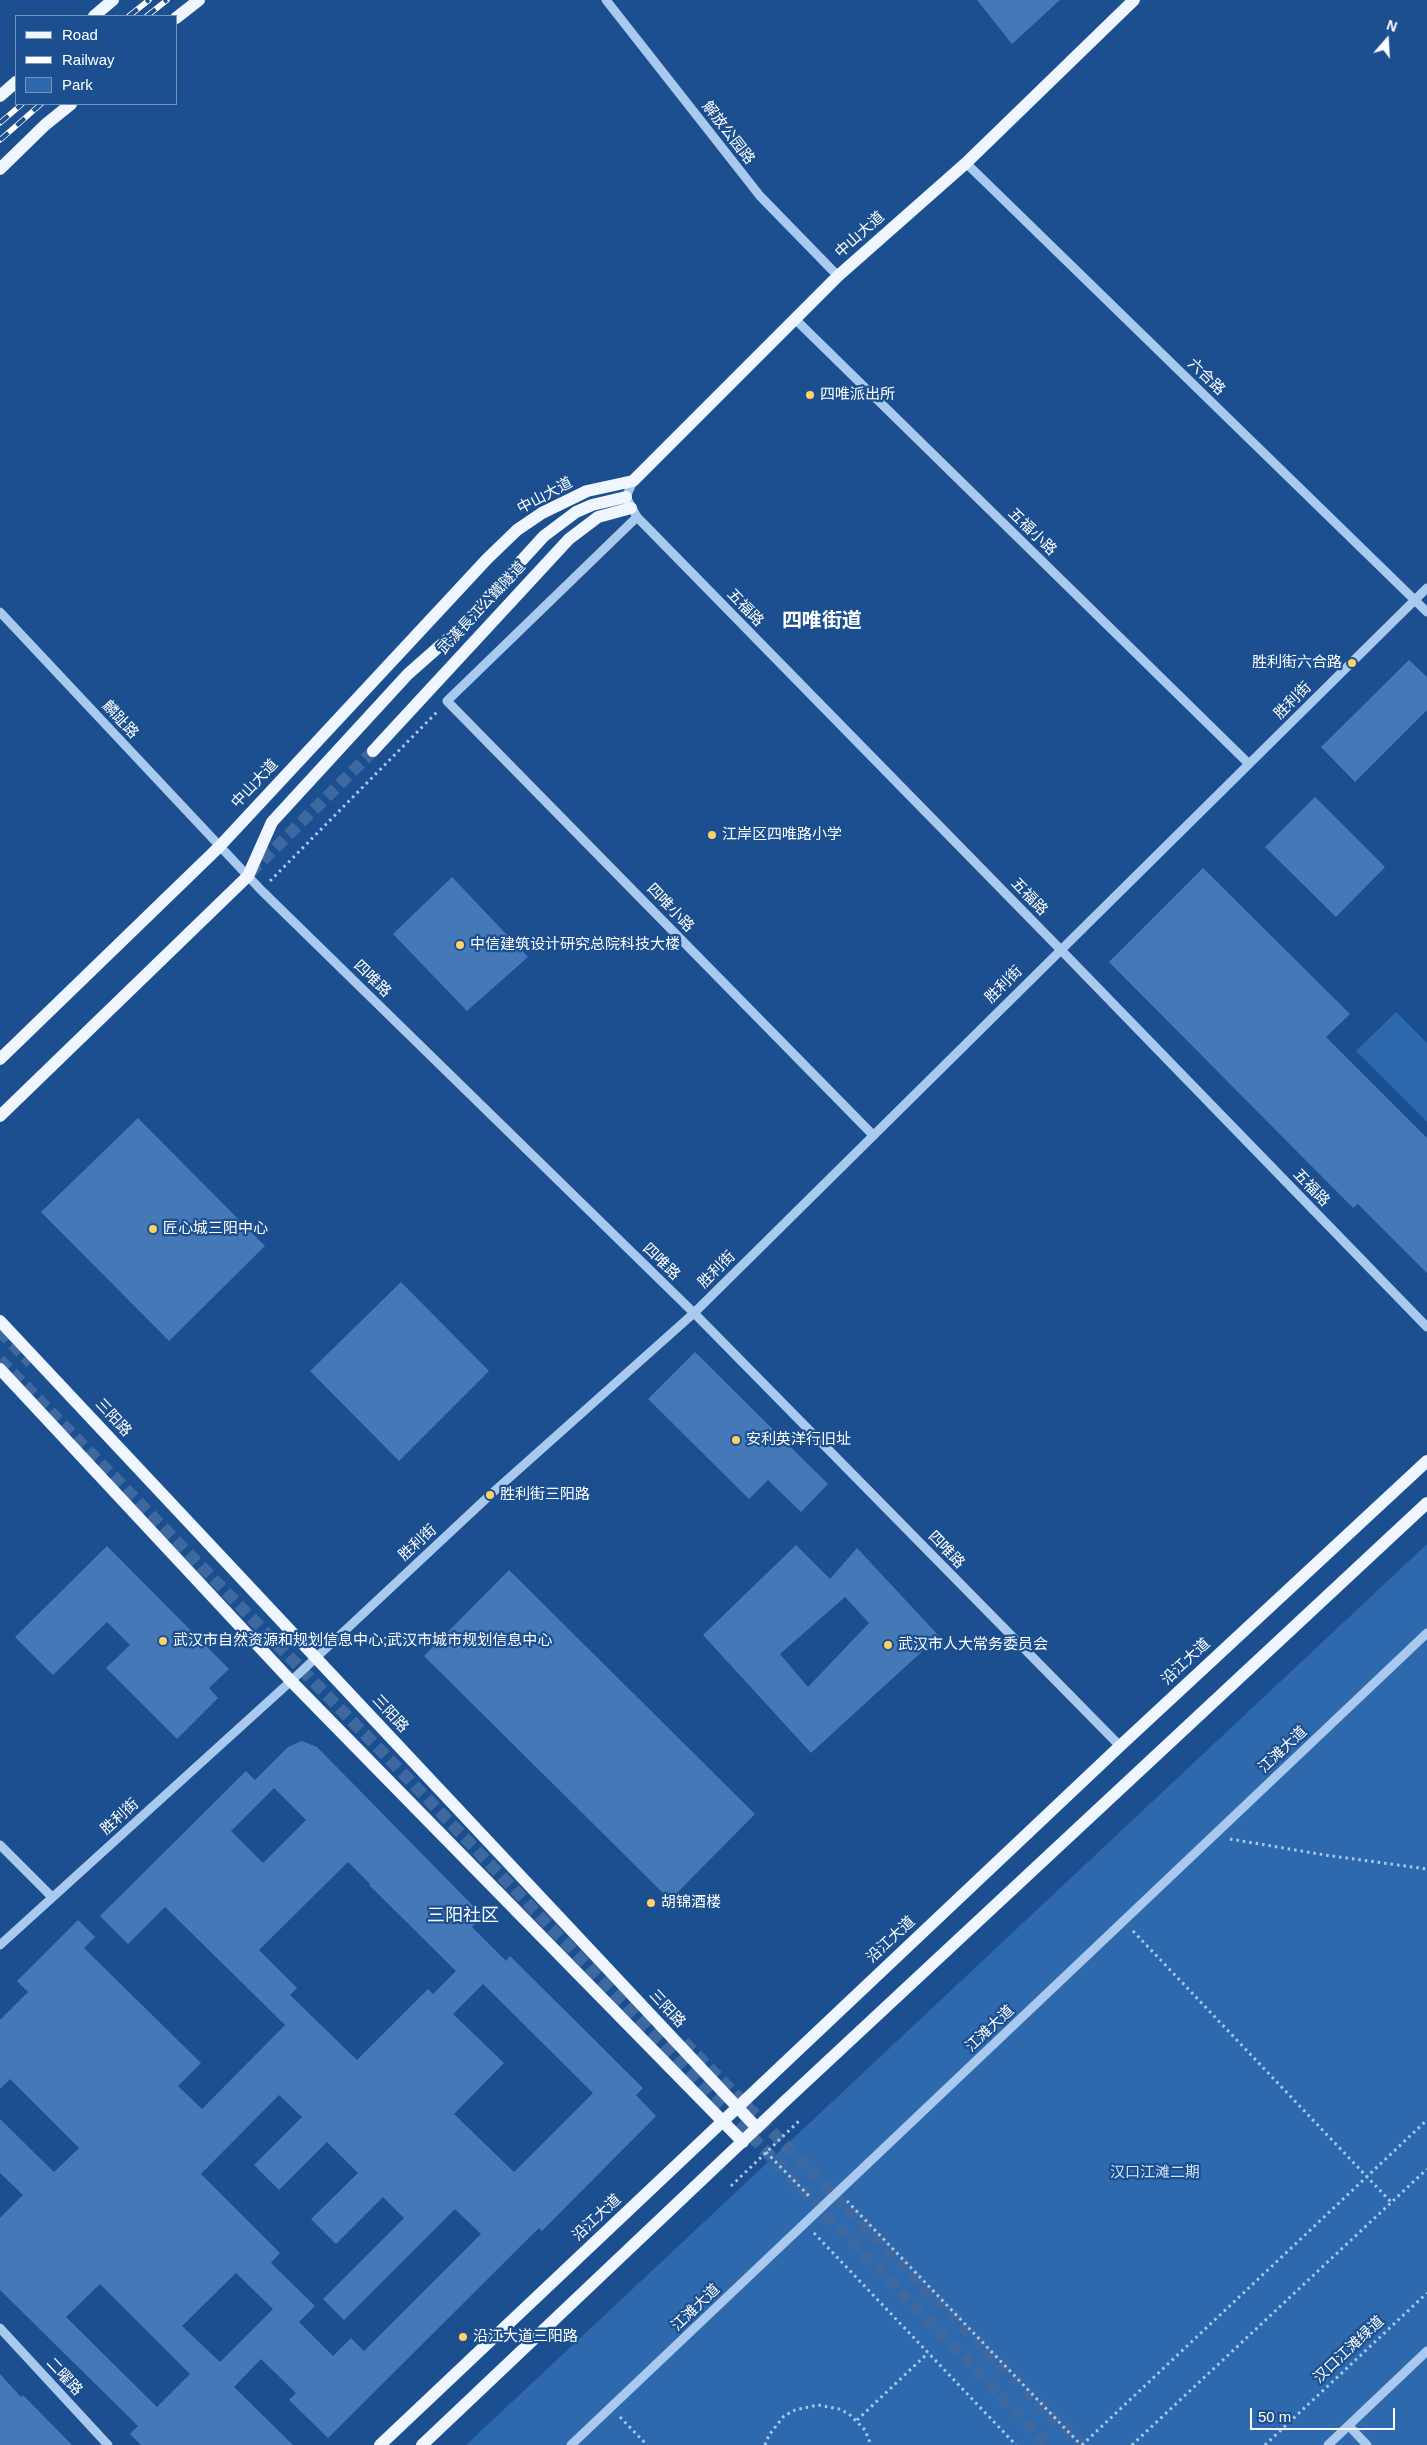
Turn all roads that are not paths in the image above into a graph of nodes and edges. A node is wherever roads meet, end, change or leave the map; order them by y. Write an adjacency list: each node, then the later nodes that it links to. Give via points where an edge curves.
1 (113, 0): 5 (main road)
2 (199, 0): 6 (main road)
3 (606, 0): 12 (street, 解放公园路, via 760,196)
4 (1134, 0): 10 (main road, 中山大道)
5 (95, 15)
6 (178, 16)
7 (15, 83): 8 (main road)
8 (0, 96)
9 (70, 105): 11 (main road)
10 (966, 162): 12 (main road, 中山大道); 17 (street, 六合路)
11 (0, 169)
12 (838, 276): 13 (main road, 中山大道)
13 (795, 319): 14 (main road, 中山大道); 21 (street, 五福小路)
14 (633, 481): 15 (street); 22 (main road, 中山大道, via 587,492 542,513 517,530)
15 (631, 507): 20 (main road, 武漢長江公鐵隧道, via 598,517 569,539); 23 (main road, 中山大道, via 592,505 576,512 544,536 459,629 408,674 272,822); 24 (street, 五福路); 27 (street, 四唯小路, via 447,701)
16 (1427, 588): 17 (street, 胜利街)
17 (1415, 600): 19 (street, 六合路); 21 (street, 胜利街)
18 (0, 612): 22 (street, 麟趾路)
19 (1427, 612)
20 (372, 751)
21 (1249, 764): 24 (street, 胜利街)
22 (219, 847): 23 (street, 四唯路); 25 (main road, 中山大道)
23 (248, 876): 26 (main road, 中山大道); 28 (street, 四唯路)
24 (1060, 949): 27 (street, 胜利街); 30 (street, 五福路)
25 (0, 1059)
26 (0, 1116)
27 (873, 1135): 28 (street, 胜利街)
28 (694, 1313): 35 (street, 胜利街, via 490,1494); 37 (street, 四唯路)
29 (0, 1321): 35 (main road, 三阳路)
30 (1427, 1327)
31 (0, 1369): 36 (main road)
32 (1427, 1461): 37 (main road, 沿江大道)
33 (1427, 1503): 43 (main road)
34 (1427, 1633): 51 (street, 江滩大道)
35 (314, 1657): 36 (street, 胜利街); 41 (main road, 三阳路)
36 (291, 1681): 39 (street, 胜利街); 42 (main road)
37 (1120, 1746): 41 (main road, 沿江大道)
38 (0, 1845): 39 (street)
39 (52, 1897): 40 (street, 胜利街)
40 (0, 1945)
41 (738, 2107): 42 (main road, 沿江大道); 43 (main road, 三阳路)
42 (723, 2122): 44 (main road); 49 (main road, 沿江大道)
43 (757, 2128): 44 (main road)
44 (742, 2142): 50 (main road)
45 (0, 2328): 48 (street, 二曜路)
46 (1427, 2351): 47 (street)
47 (1348, 2426): 52 (street); 53 (street)
48 (108, 2445)
49 (380, 2445)
50 (422, 2445)
51 (571, 2445)
52 (1328, 2445)
53 (1366, 2445)

